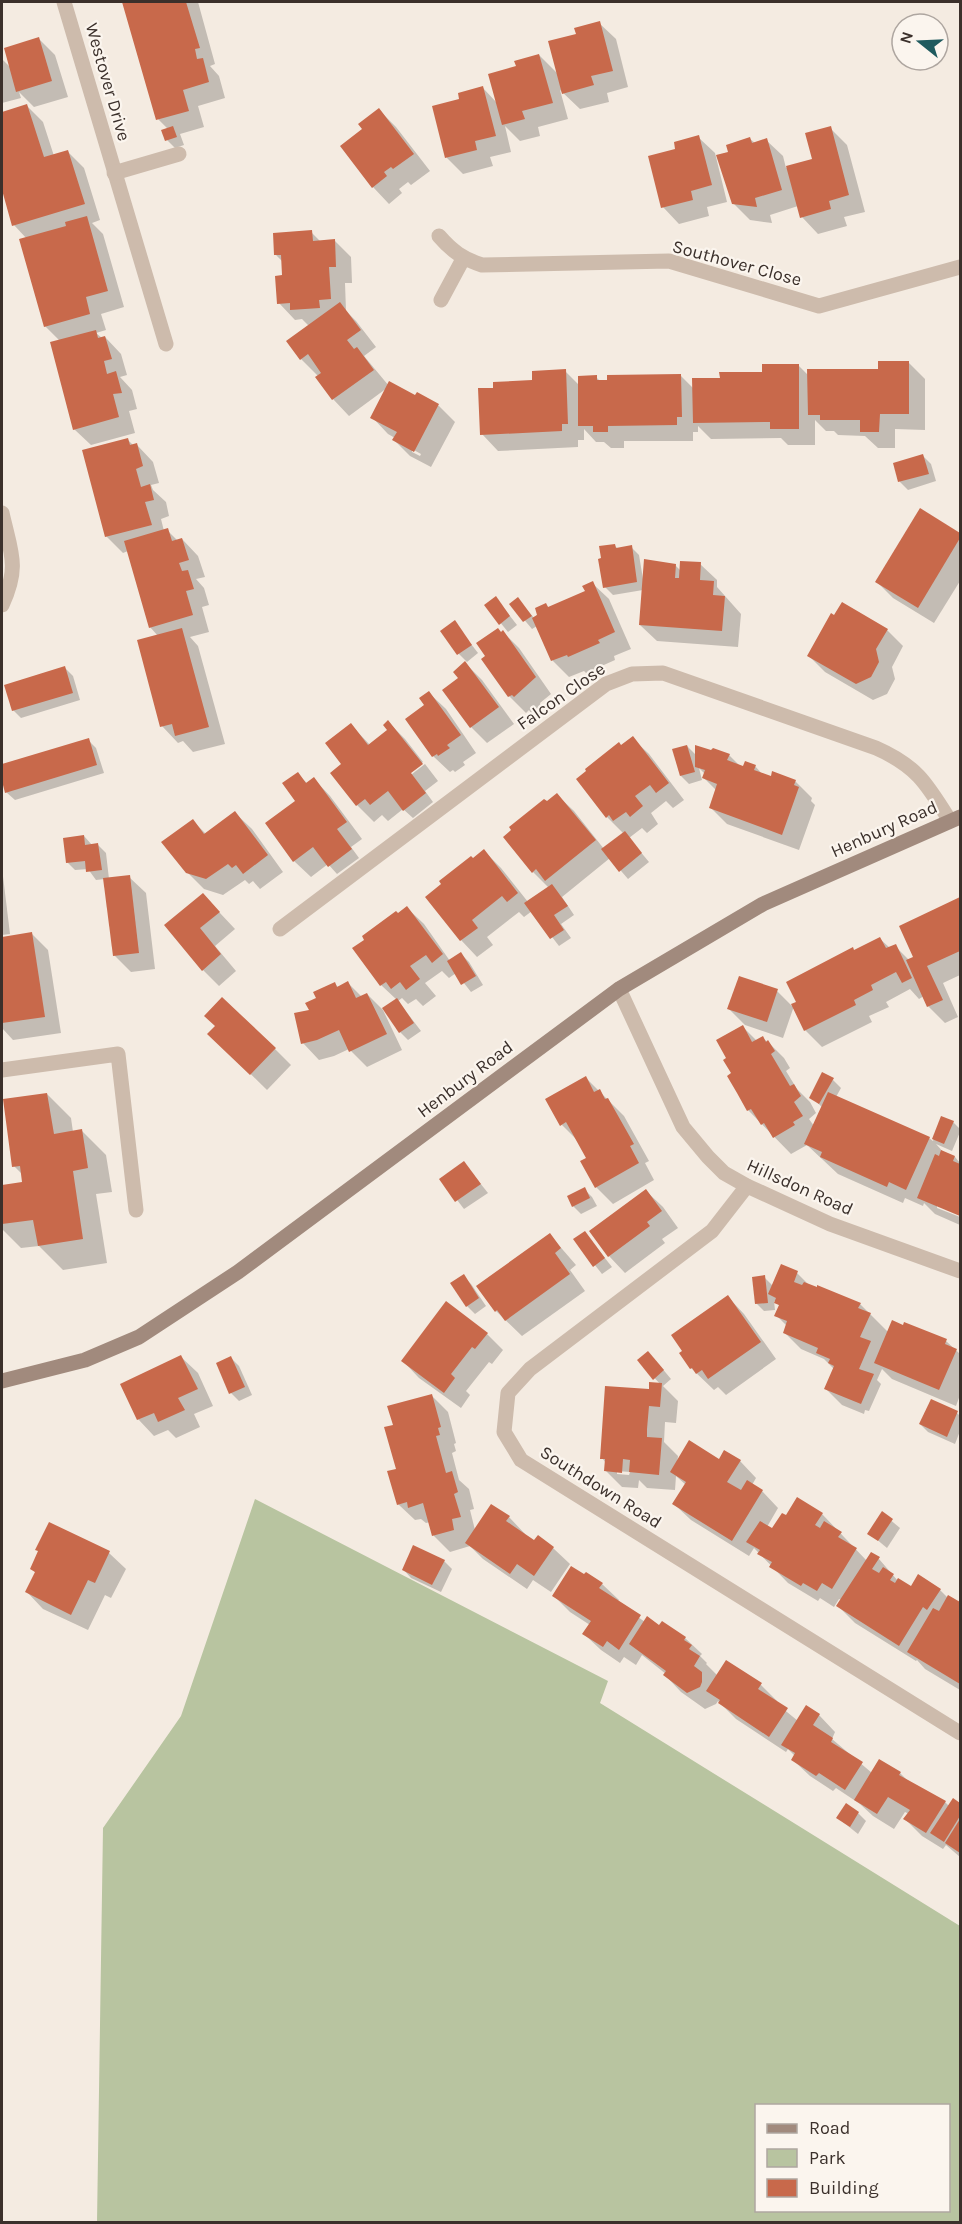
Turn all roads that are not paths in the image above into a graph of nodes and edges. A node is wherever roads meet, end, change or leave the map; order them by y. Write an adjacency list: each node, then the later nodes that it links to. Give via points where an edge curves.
1 (64, 2): 3 (street, Westover Drive)
2 (180, 154): 3 (street)
3 (114, 173): 8 (street, Westover Drive)
4 (439, 236): 5 (street)
5 (463, 259): 6 (street, Southover Close, via 501,266 669,261 819,306); 7 (street)
6 (960, 267)
7 (441, 300)
8 (166, 344)
9 (2, 513): 10 (street, via 13,563 12,579)
10 (2, 605)
11 (955, 819): 12 (street, Falcon Close, via 927,783 891,754 663,673 632,674 606,684); 13 (main road, Henbury Road, via 763,904)
12 (280, 929)
13 (619, 989): 15 (street, Hillsdon Road, via 683,1127 724,1173); 18 (main road, Henbury Road, via 238,1272 140,1337 85,1360)
14 (2, 1070): 16 (street, via 118,1054)
15 (747, 1186): 17 (street, Hillsdon Road, via 830,1224); 19 (street, Southdown Road, via 712,1231 530,1369 508,1393 504,1432 521,1460)
16 (136, 1210)
17 (960, 1271)
18 (2, 1381)
19 (960, 1733)

